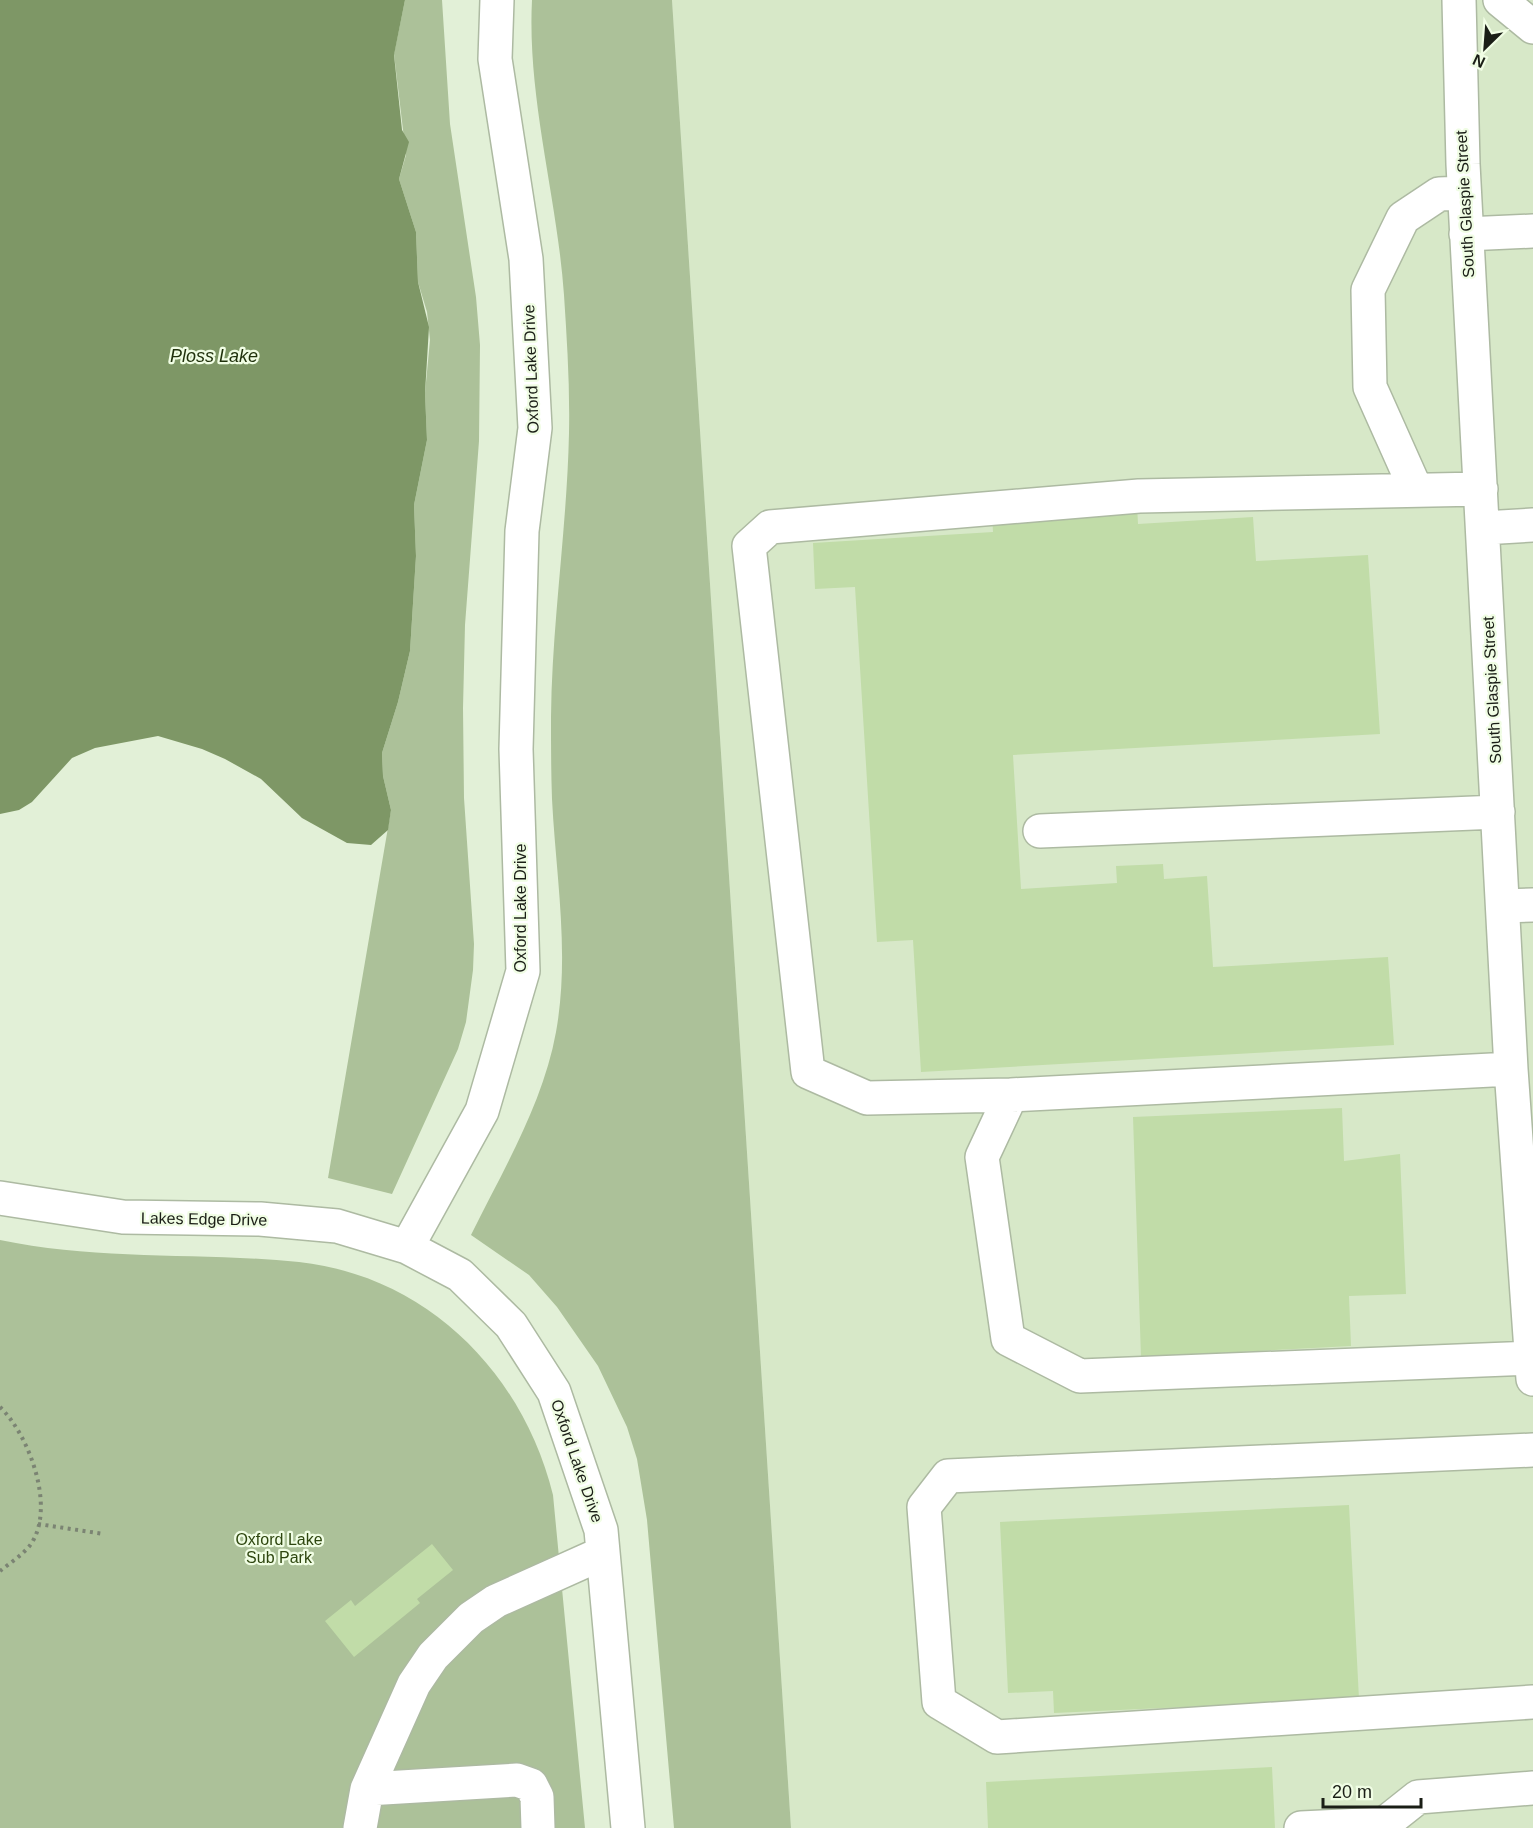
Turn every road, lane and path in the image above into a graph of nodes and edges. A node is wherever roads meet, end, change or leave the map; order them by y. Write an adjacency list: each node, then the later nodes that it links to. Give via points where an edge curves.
1 (496, 0): 20 (street, Oxford Lake Drive, via 495,58 526,259 535,428 522,531 516,749 524,971 482,1111)
2 (1459, 0): 5 (street, South Glaspie Street)
3 (1500, 0): 4 (street)
4 (1533, 27)
5 (1464, 193): 7 (street, South Glaspie Street); 9 (street, via 1439,194 1403,218 1368,290 1370,387)
6 (1533, 231): 7 (street)
7 (1467, 234): 8 (street, South Glaspie Street)
8 (1480, 489): 9 (street); 11 (street, South Glaspie Street)
9 (1416, 490): 17 (street, via 1139,496 770,527 749,546 808,1072 867,1098)
10 (1533, 525): 11 (street)
11 (1483, 528): 12 (street, South Glaspie Street)
12 (1498, 812): 13 (street); 14 (street, South Glaspie Street)
13 (1040, 831)
14 (1518, 905): 15 (street, South Glaspie Street)
15 (1519, 941): 16 (street, South Glaspie Street)
16 (1511, 1069): 17 (street); 18 (street, South Glaspie Street)
17 (1011, 1095): 21 (street, via 982,1157 1008,1339 1080,1377)
18 (1525, 1154): 21 (street, South Glaspie Street)
19 (0, 1198): 20 (street, Lakes Edge Drive, via 123,1217 260,1219 337,1226)
20 (407, 1247): 26 (street, Oxford Lake Drive, via 460,1275 510,1325 554,1392 601,1530)
21 (1532, 1368)
22 (0, 1407): 24 (path, via 24,1441 35,1467 40,1495)
23 (1533, 1450): 28 (street, via 948,1476 924,1507 939,1702 997,1737)
24 (38, 1524): 25 (path); 27 (path, via 30,1546)
25 (104, 1534)
26 (603, 1553): 30 (street, via 496,1601 448,1640 414,1684); 33 (street, Oxford Lake Drive)
27 (0, 1571)
28 (1533, 1702)
29 (1533, 1788): 34 (street, via 1418,1797 1384,1824)
30 (367, 1789): 31 (street); 32 (street, via 517,1780 531,1785 537,1797)
31 (360, 1828)
32 (538, 1828)
33 (628, 1828)
34 (1301, 1828)

